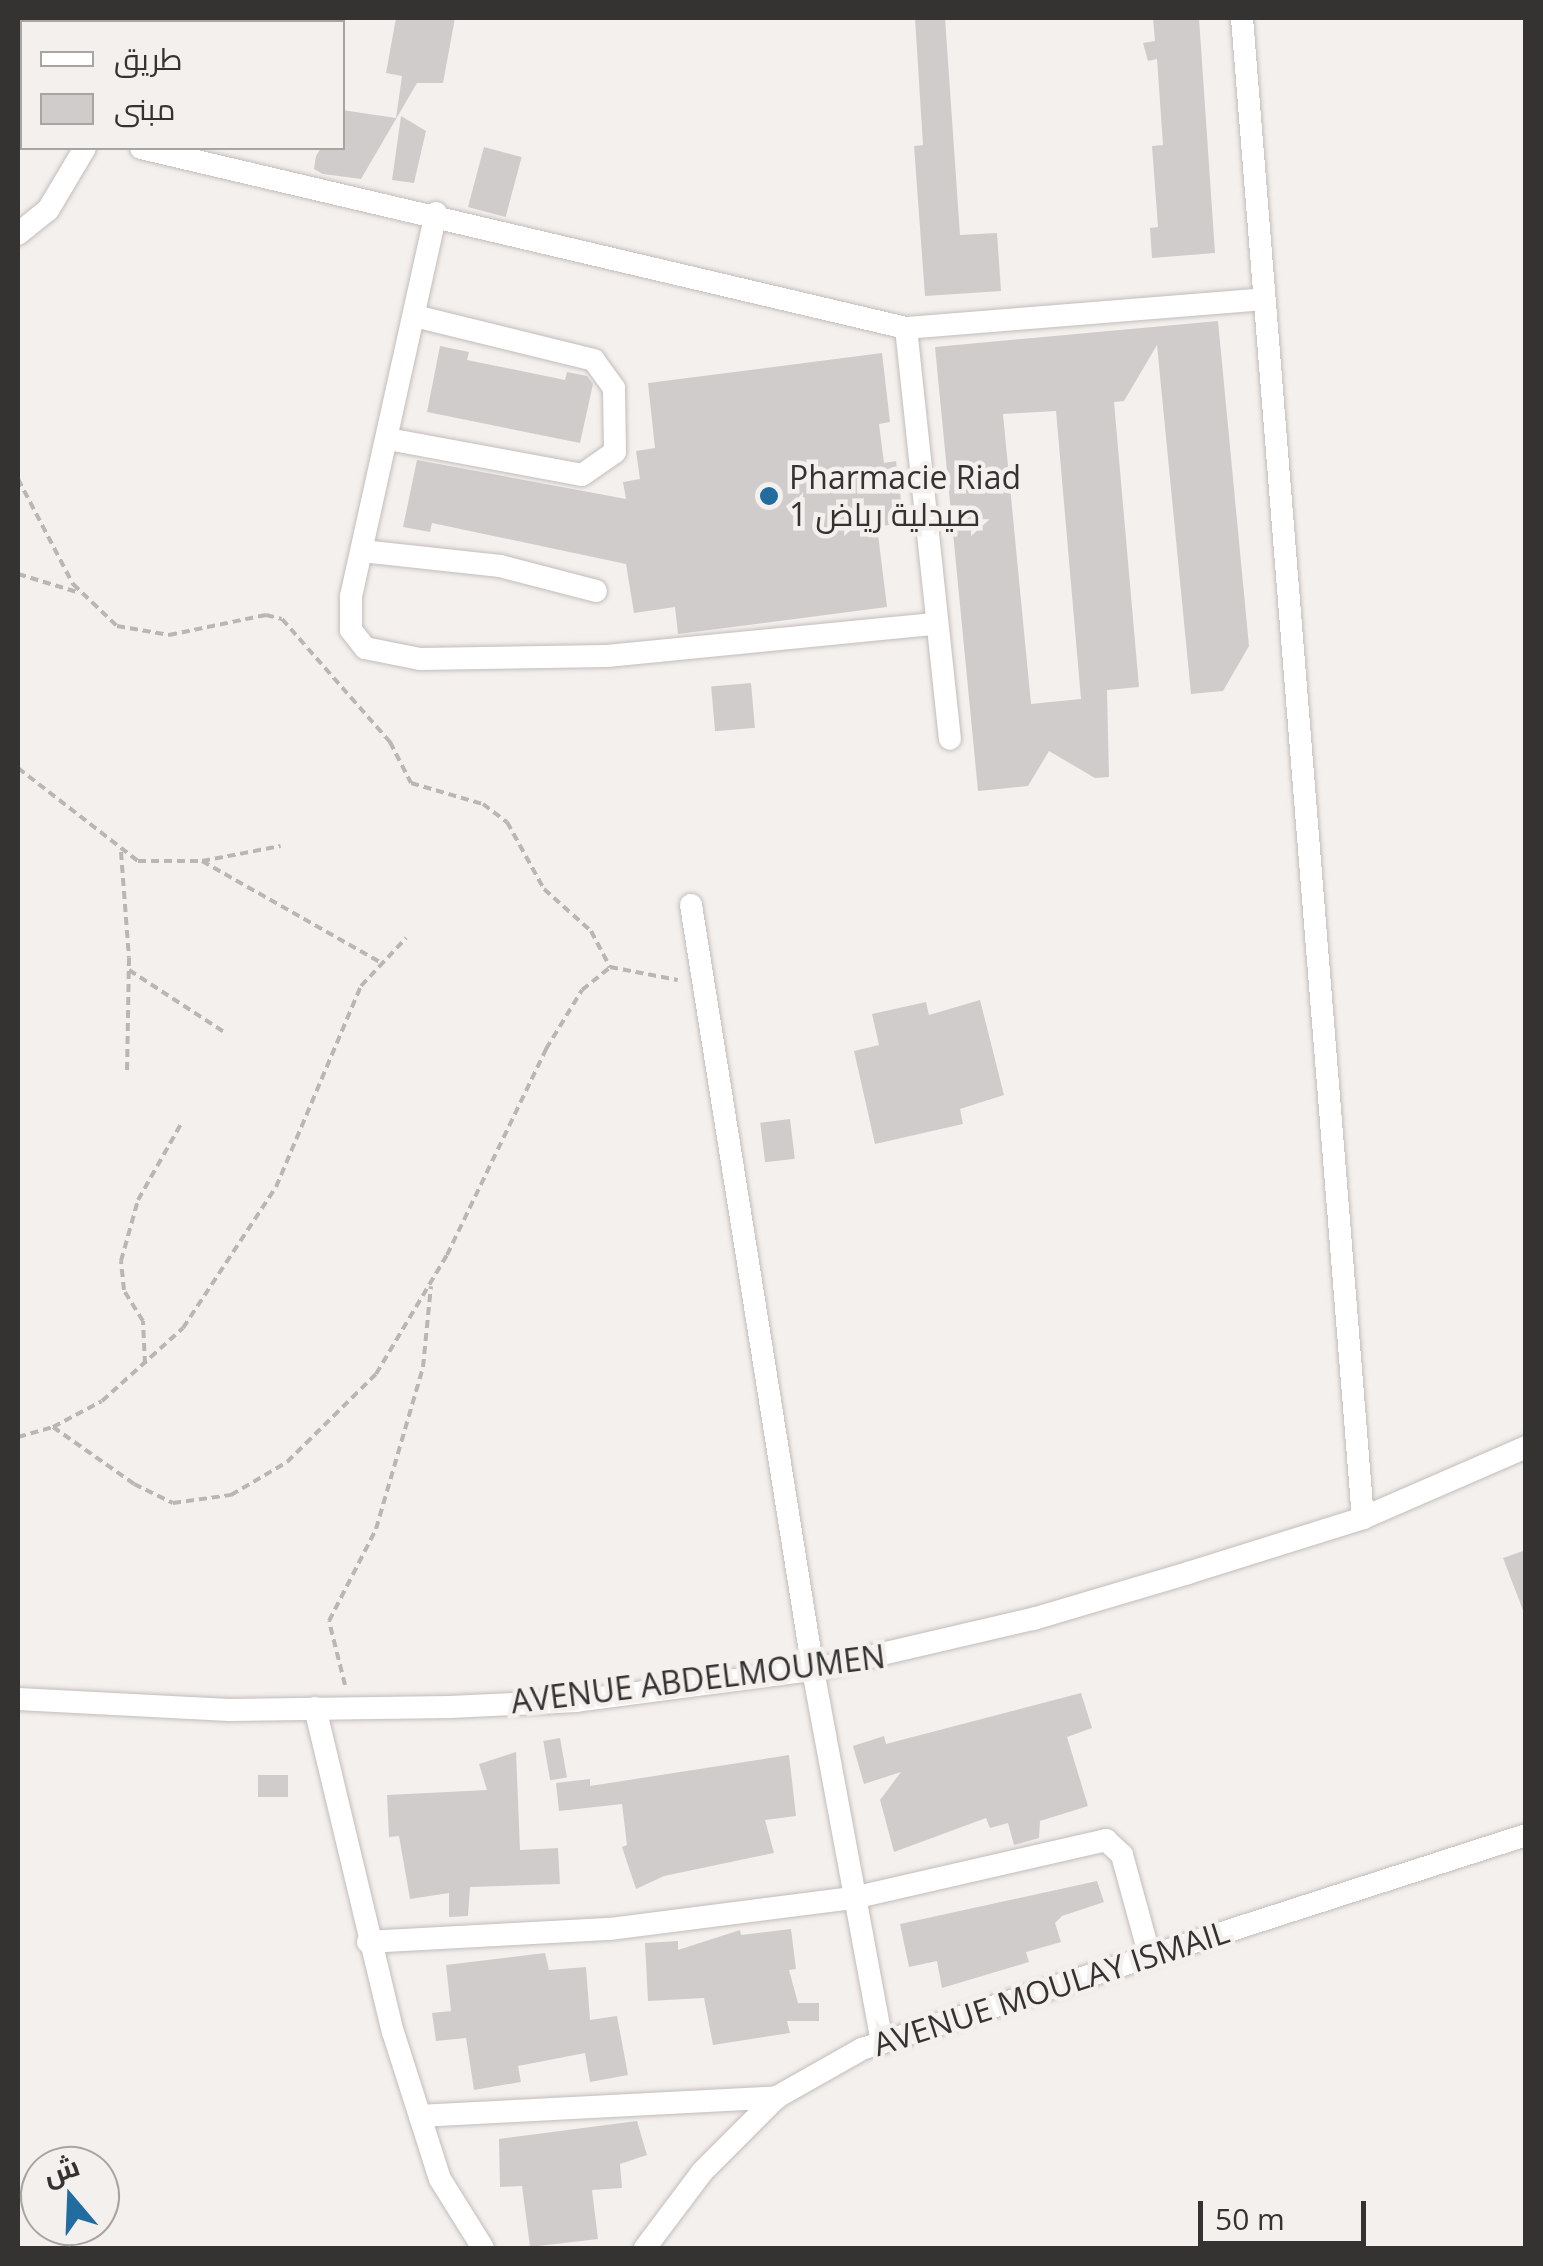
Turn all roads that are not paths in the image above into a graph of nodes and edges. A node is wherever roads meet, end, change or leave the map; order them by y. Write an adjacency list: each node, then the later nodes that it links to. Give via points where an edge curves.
1 (1242, 18): 6 (street)
2 (84, 150): 5 (street, via 48,210)
3 (150, 150): 4 (street)
4 (436, 213): 7 (street); 8 (street)
5 (18, 234)
6 (1263, 299): 8 (street); 16 (street)
7 (414, 316): 9 (street); 9 (street, via 594,360 614,388 615,452 582,475)
8 (906, 328): 12 (street)
9 (388, 439): 10 (street)
10 (362, 551): 11 (street, via 500,566); 12 (street, via 351,596 353,635 376,653 420,659 607,656)
11 (596, 591)
12 (936, 624): 13 (street)
13 (950, 739)
14 (691, 905): 17 (street)
15 (1526, 1447): 16 (street, AVENUE ABDELMOUMEN)
16 (1363, 1518): 17 (street, AVENUE ABDELMOUMEN, via 1033,1619)
17 (813, 1670): 19 (street, AVENUE ABDELMOUMEN, via 576,1701); 21 (street)
18 (18, 1699): 19 (street, AVENUE ABDELMOUMEN)
19 (315, 1708): 22 (street)
20 (1526, 1835): 23 (street, AVENUE MOULAY ISMAIL)
21 (853, 1898): 22 (street, via 610,1928); 23 (street, via 1112,1841 1122,1854); 24 (street)
22 (368, 1942): 26 (street)
23 (1149, 1954): 24 (street, AVENUE MOULAY ISMAIL)
24 (882, 2042): 25 (street, AVENUE MOULAY ISMAIL)
25 (778, 2097): 26 (street); 28 (street, AVENUE MOULAY ISMAIL, via 702,2172)
26 (420, 2116): 27 (street, via 455,2211)
27 (483, 2248)
28 (645, 2248)

